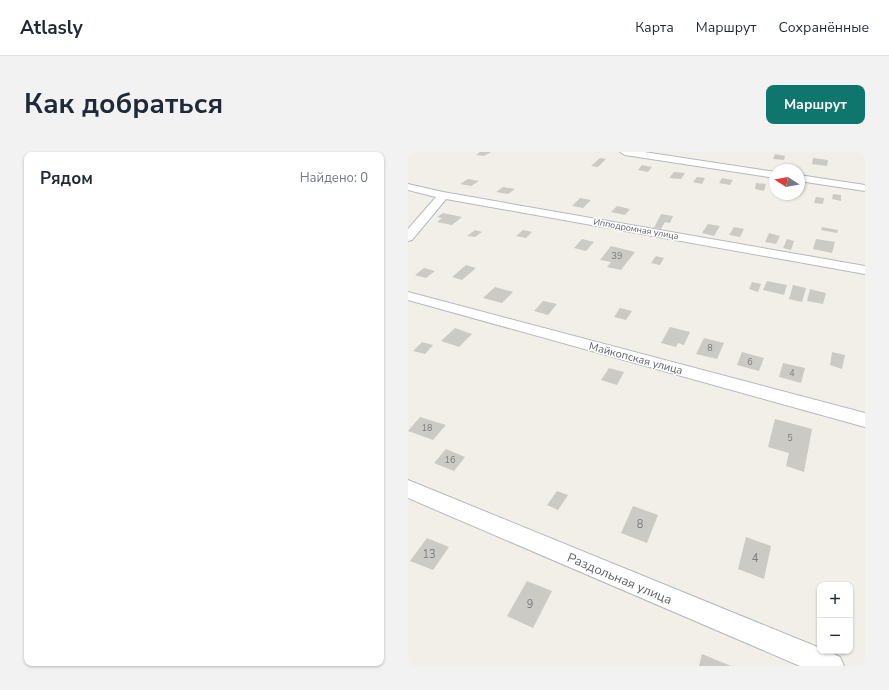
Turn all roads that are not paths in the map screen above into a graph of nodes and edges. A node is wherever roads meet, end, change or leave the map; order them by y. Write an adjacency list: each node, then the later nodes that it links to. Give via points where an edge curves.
1 (625, 152): 3 (street)
2 (710, 152): 3 (street)
3 (704, 164): 4 (street)
4 (769, 174)
5 (805, 179): 7 (street)
6 (408, 187): 8 (street, Ипподромная улица)
7 (865, 188)
8 (443, 195): 9 (street); 10 (street, Ипподромная улица)
9 (408, 237)
10 (865, 270)
11 (408, 296): 12 (street, Майкопская улица)
12 (865, 420)
13 (408, 490): 14 (street, Раздольная улица)
14 (832, 666)

